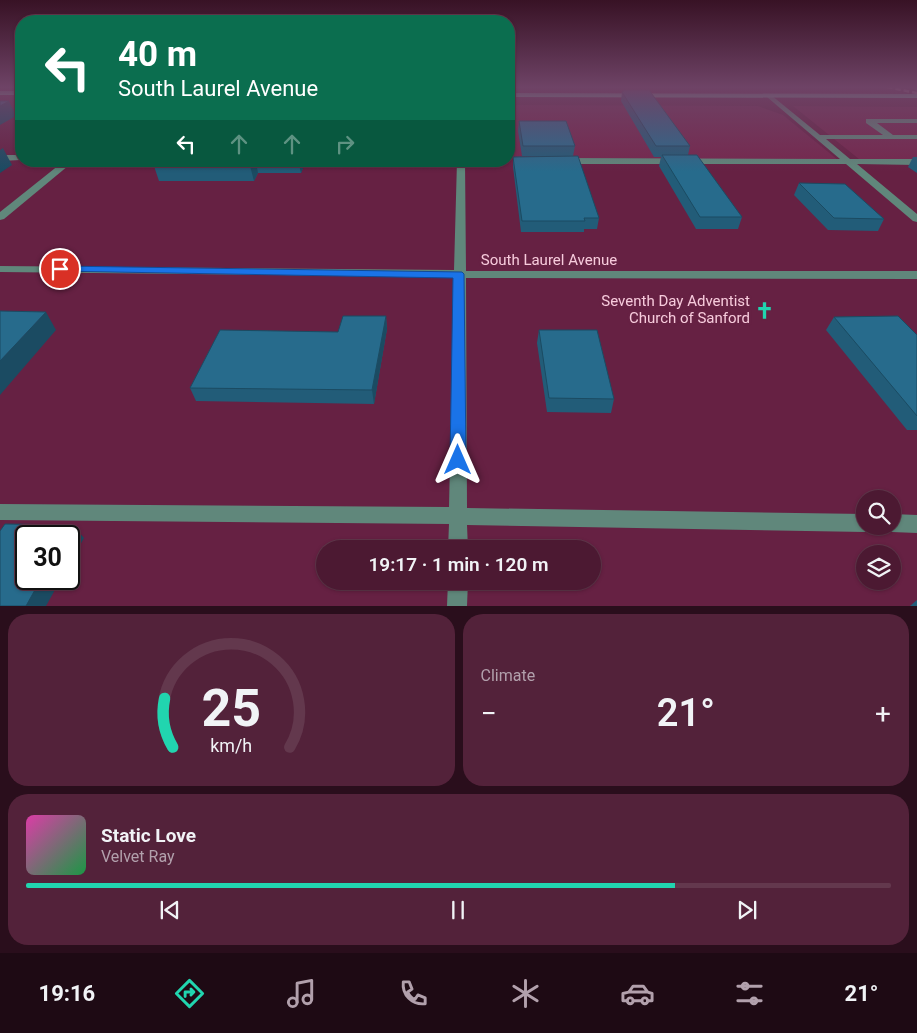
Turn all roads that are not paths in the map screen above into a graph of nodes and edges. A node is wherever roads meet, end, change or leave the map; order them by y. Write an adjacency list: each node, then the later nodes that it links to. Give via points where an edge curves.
1 (793, 115): 3 (street)
2 (917, 121): 4 (street, via 869,121)
3 (819, 137): 4 (street); 9 (street)
4 (891, 137): 5 (street)
5 (917, 137)
6 (0, 158): 7 (street)
7 (15, 158)
8 (559, 161): 9 (street)
9 (848, 162): 10 (street); 14 (street)
10 (917, 162)
11 (62, 167): 13 (street)
12 (461, 167): 16 (street)
13 (0, 217)
14 (917, 219)
15 (0, 268): 16 (street, South Laurel Avenue)
16 (459, 274): 17 (street, South Laurel Avenue); 19 (street)
17 (917, 275)
18 (0, 512): 19 (street)
19 (458, 516): 20 (street); 23 (street)
20 (856, 523)
21 (901, 523): 22 (street)
22 (917, 524)
23 (458, 540)
24 (458, 590): 25 (street)
25 (457, 606)

